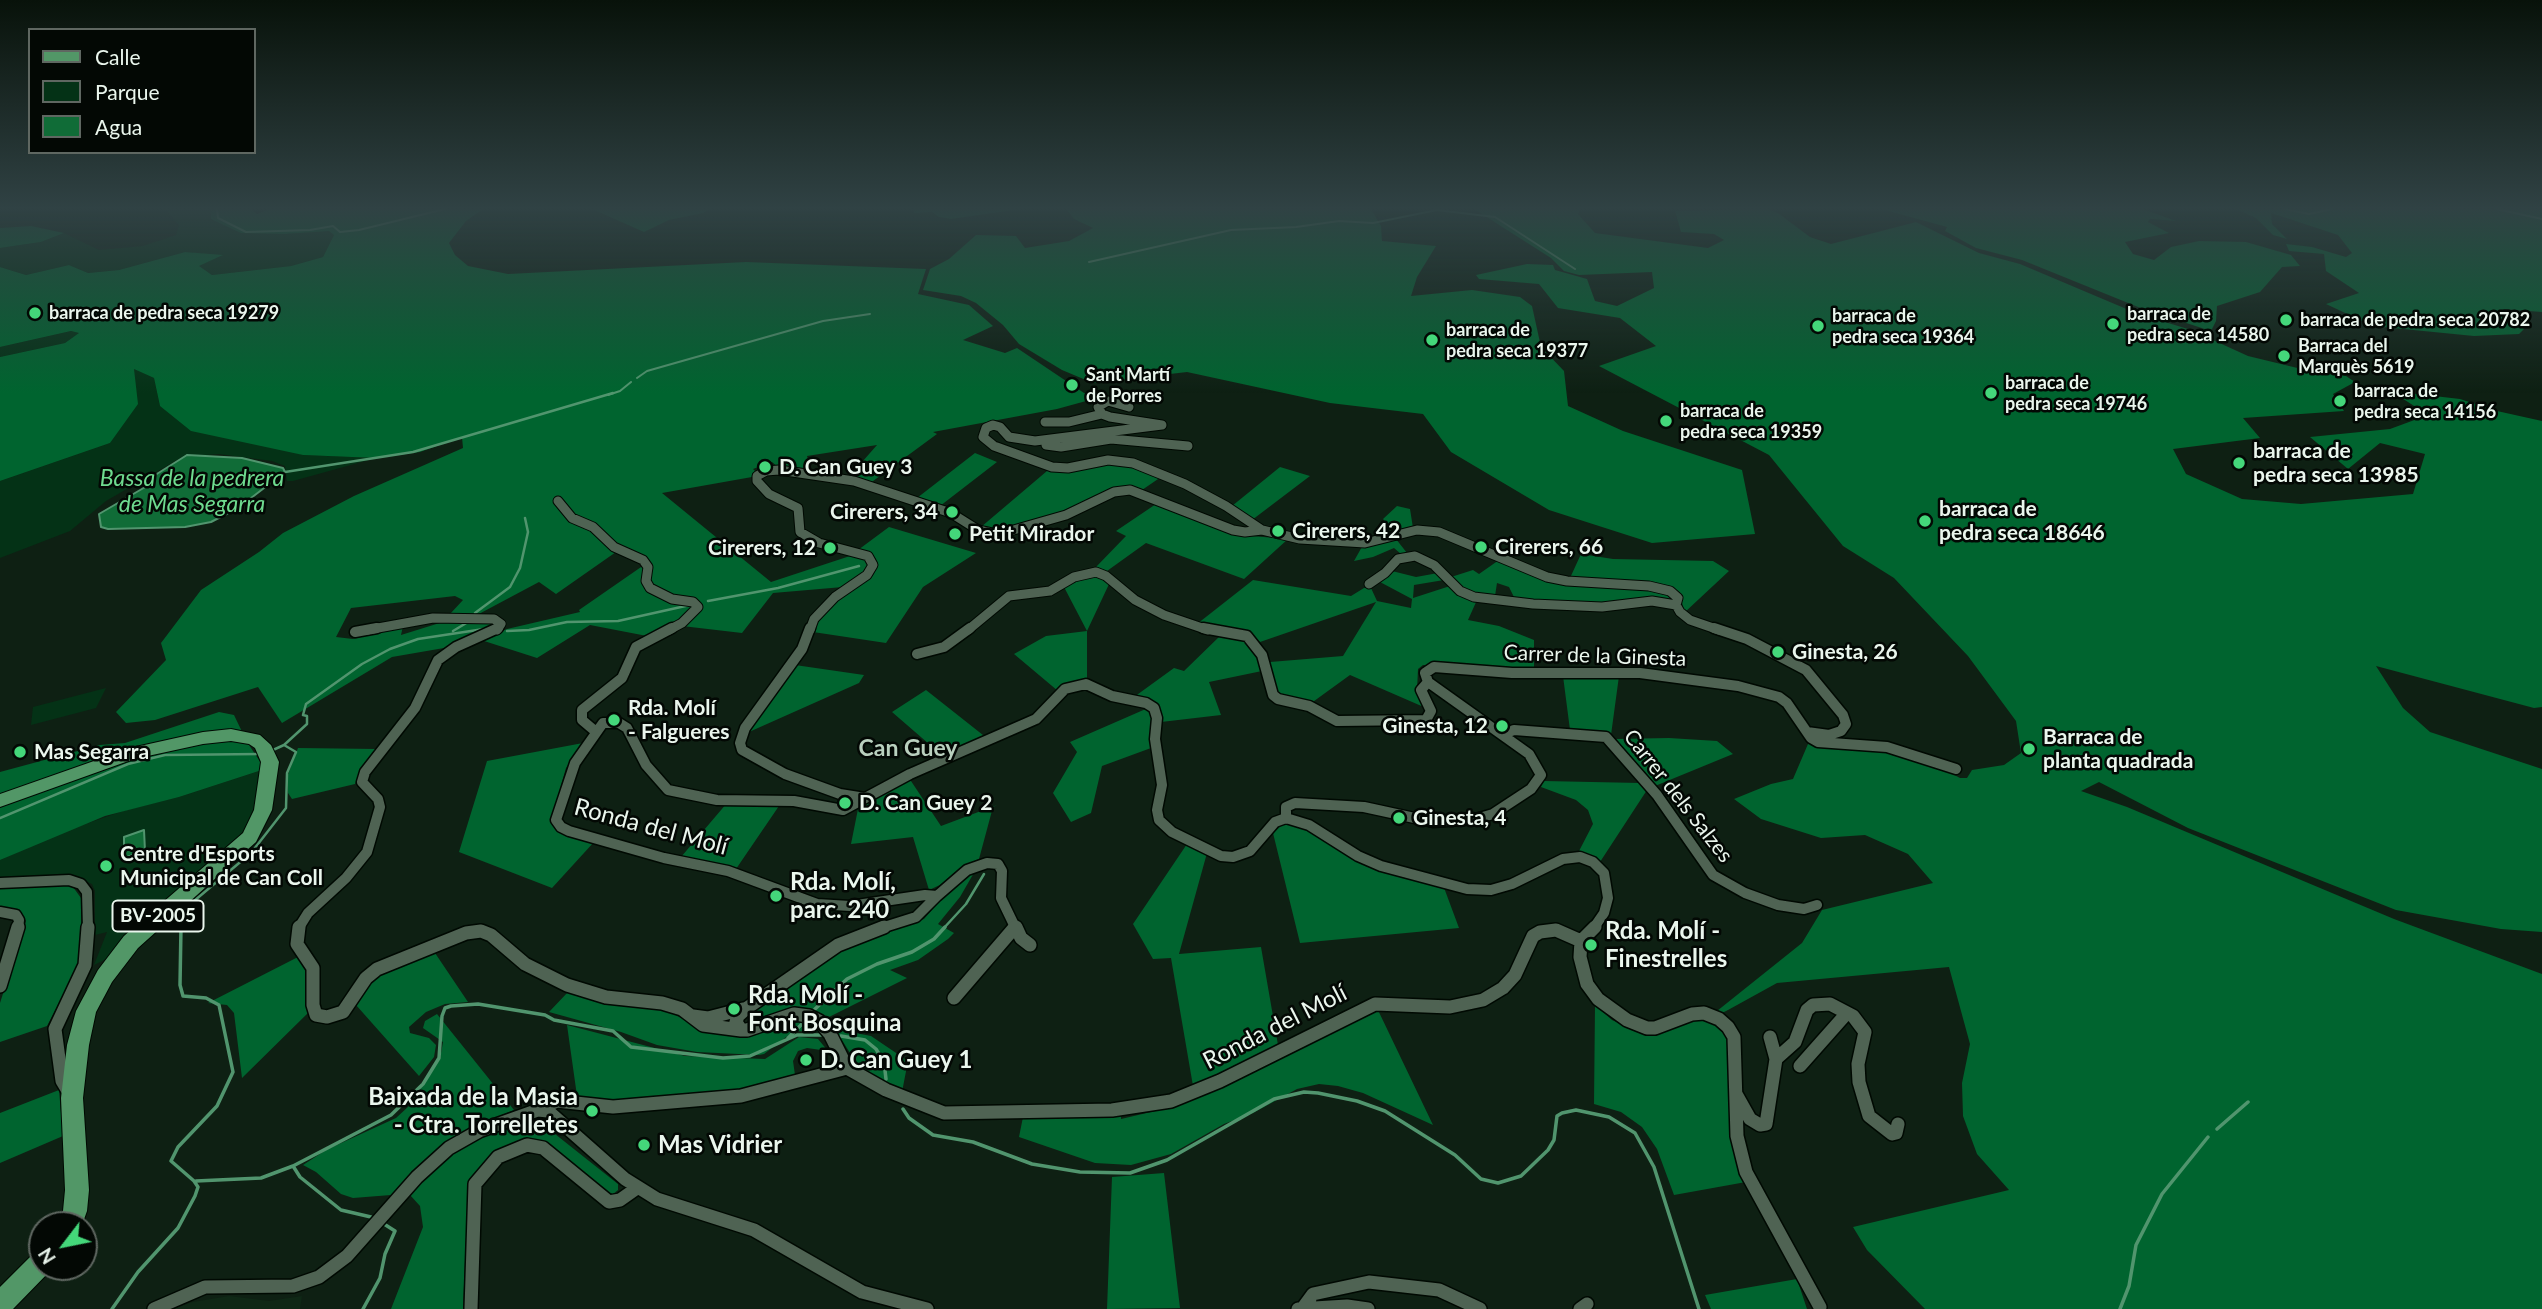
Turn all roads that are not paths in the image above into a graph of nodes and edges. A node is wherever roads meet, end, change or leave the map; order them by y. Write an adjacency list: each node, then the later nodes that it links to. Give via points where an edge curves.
1 (1129, 407): 2 (street, via 1103,402 1098,407)
2 (1102, 414): 3 (street); 4 (street, via 1162,425)
3 (1045, 422)
4 (1035, 441): 5 (street, via 1057,447 1111,439); 7 (street, via 1009,437 996,426 986,428 982,435 994,446 1052,467 1108,460 1133,463 1185,484)
5 (1188, 446)
6 (558, 501): 13 (street, via 572,518 593,527 614,547 643,560 648,567 646,581 655,591 698,607 682,623 636,647 622,678 582,710 582,720)
7 (1262, 530): 9 (street, via 1365,543 1417,530 1434,531 1547,577 1665,589 1678,598); 17 (street, via 1233,530 1130,490 1114,492 1066,515 992,533 951,513 855,481 779,470 759,474 757,481 766,491 800,510 800,532 819,543 868,556 873,565 814,619 802,649 745,728 742,750 785,774)
8 (1369, 584): 9 (street, via 1398,559 1415,556 1434,565 1470,596 1592,607 1652,601)
9 (1676, 605): 14 (street, Carrer de la Ginesta, via 1690,620 1747,639 1806,670 1846,724 1829,735)
10 (355, 632): 31 (street, via 433,618 486,618 501,624 496,631 456,647 438,660 415,708 365,772 362,782 380,807 367,852 297,930 298,944 313,968 316,1015 342,1012 377,969 481,931 525,964 567,985 606,997 662,1003)
11 (918, 654): 12 (street, via 949,644 1009,596 1050,591 1074,576 1096,572 1164,615 1209,630 1247,636 1266,665 1273,695 1309,706 1336,721 1426,720 1431,710 1421,690)
12 (1428, 682): 14 (street, Carrer de la Ginesta, via 1425,673 1434,667 1679,678 1779,697); 15 (street)
13 (595, 731): 17 (street, Ronda del Molí, via 609,722 624,725 653,775 673,792 717,800 793,800 839,810); 21 (street, Ronda del Molí, via 575,763 557,811 557,824 564,829 728,871 817,904 850,906)
14 (1807, 732): 16 (street, via 1818,743 1887,747)
15 (1503, 734): 19 (street, via 1529,754 1541,775 1531,789 1493,814 1433,822 1375,808 1295,803 1286,807); 22 (street, Carrer dels Salzes, via 1511,730 1606,737 1657,795 1713,876 1778,905 1804,909)
16 (1956, 769)
17 (865, 798): 19 (street, Ronda del Molí, via 1036,719 1065,689 1086,684 1156,710 1162,785 1157,810 1166,829 1233,858 1250,851 1273,824)
18 (0, 801): 38 (main road, BV-2005, via 177,742 238,735 254,739 266,754 263,810 250,837 154,919 105,976 82,1024)
19 (1286, 818): 25 (street, via 1309,825 1381,866 1467,889 1491,890 1563,859 1586,859 1604,873 1608,898 1598,922)
20 (0, 883): 38 (street, via 69,880 87,891 85,965 55,1029 62,1081)
21 (937, 896): 24 (street, via 967,870 998,864 1001,898); 29 (street, via 916,917 838,944)
22 (1817, 905)
23 (0, 912): 27 (street, via 19,920)
24 (1015, 927): 26 (street); 28 (street)
25 (1581, 941): 36 (street, Ronda del Molí, via 1556,930 1540,932 1533,936 1515,975 1483,1000 1450,1007 1374,1004 1192,1093 1132,1109 944,1114); 37 (street, via 1587,984 1598,999 1627,1020 1655,1028 1704,1013 1724,1023 1734,1037)
26 (1030, 946)
27 (0, 986)
28 (954, 998)
29 (747, 1008): 31 (street, via 708,1018); 32 (street, via 737,1019)
30 (1847, 1013): 34 (street, via 1830,1004 1813,1005 1795,1041); 35 (street); 40 (street, via 1865,1032 1858,1064 1865,1117 1892,1134)
31 (689, 1015): 32 (street, via 703,1025)
32 (741, 1030): 36 (street, via 794,1014 809,1016 830,1034)
33 (1770, 1037): 34 (street)
34 (1776, 1059): 37 (street, via 1766,1124 1750,1119)
35 (1800, 1066)
36 (848, 1068): 39 (street, via 748,1095 613,1107 557,1101)
37 (1733, 1087): 45 (street, via 1746,1172)
38 (72, 1098): 42 (main road, BV-2005)
39 (538, 1110): 41 (street, via 548,1111); 46 (street, via 486,1128 449,1149 417,1177 347,1256 318,1277 293,1286 205,1287)
40 (1898, 1124)
41 (638, 1188): 47 (street, via 609,1202 543,1148 527,1145 498,1157 475,1184); 48 (street, via 670,1205 754,1230 862,1292)
42 (74, 1211)
43 (28, 1276): 44 (main road)
44 (0, 1305)
45 (1820, 1307)
46 (154, 1309)
47 (471, 1309)
48 (927, 1309)
49 (1300, 1309): 50 (street); 51 (street, via 1313,1294 1369,1282 1439,1290)
50 (1367, 1309)
51 (1480, 1309)

